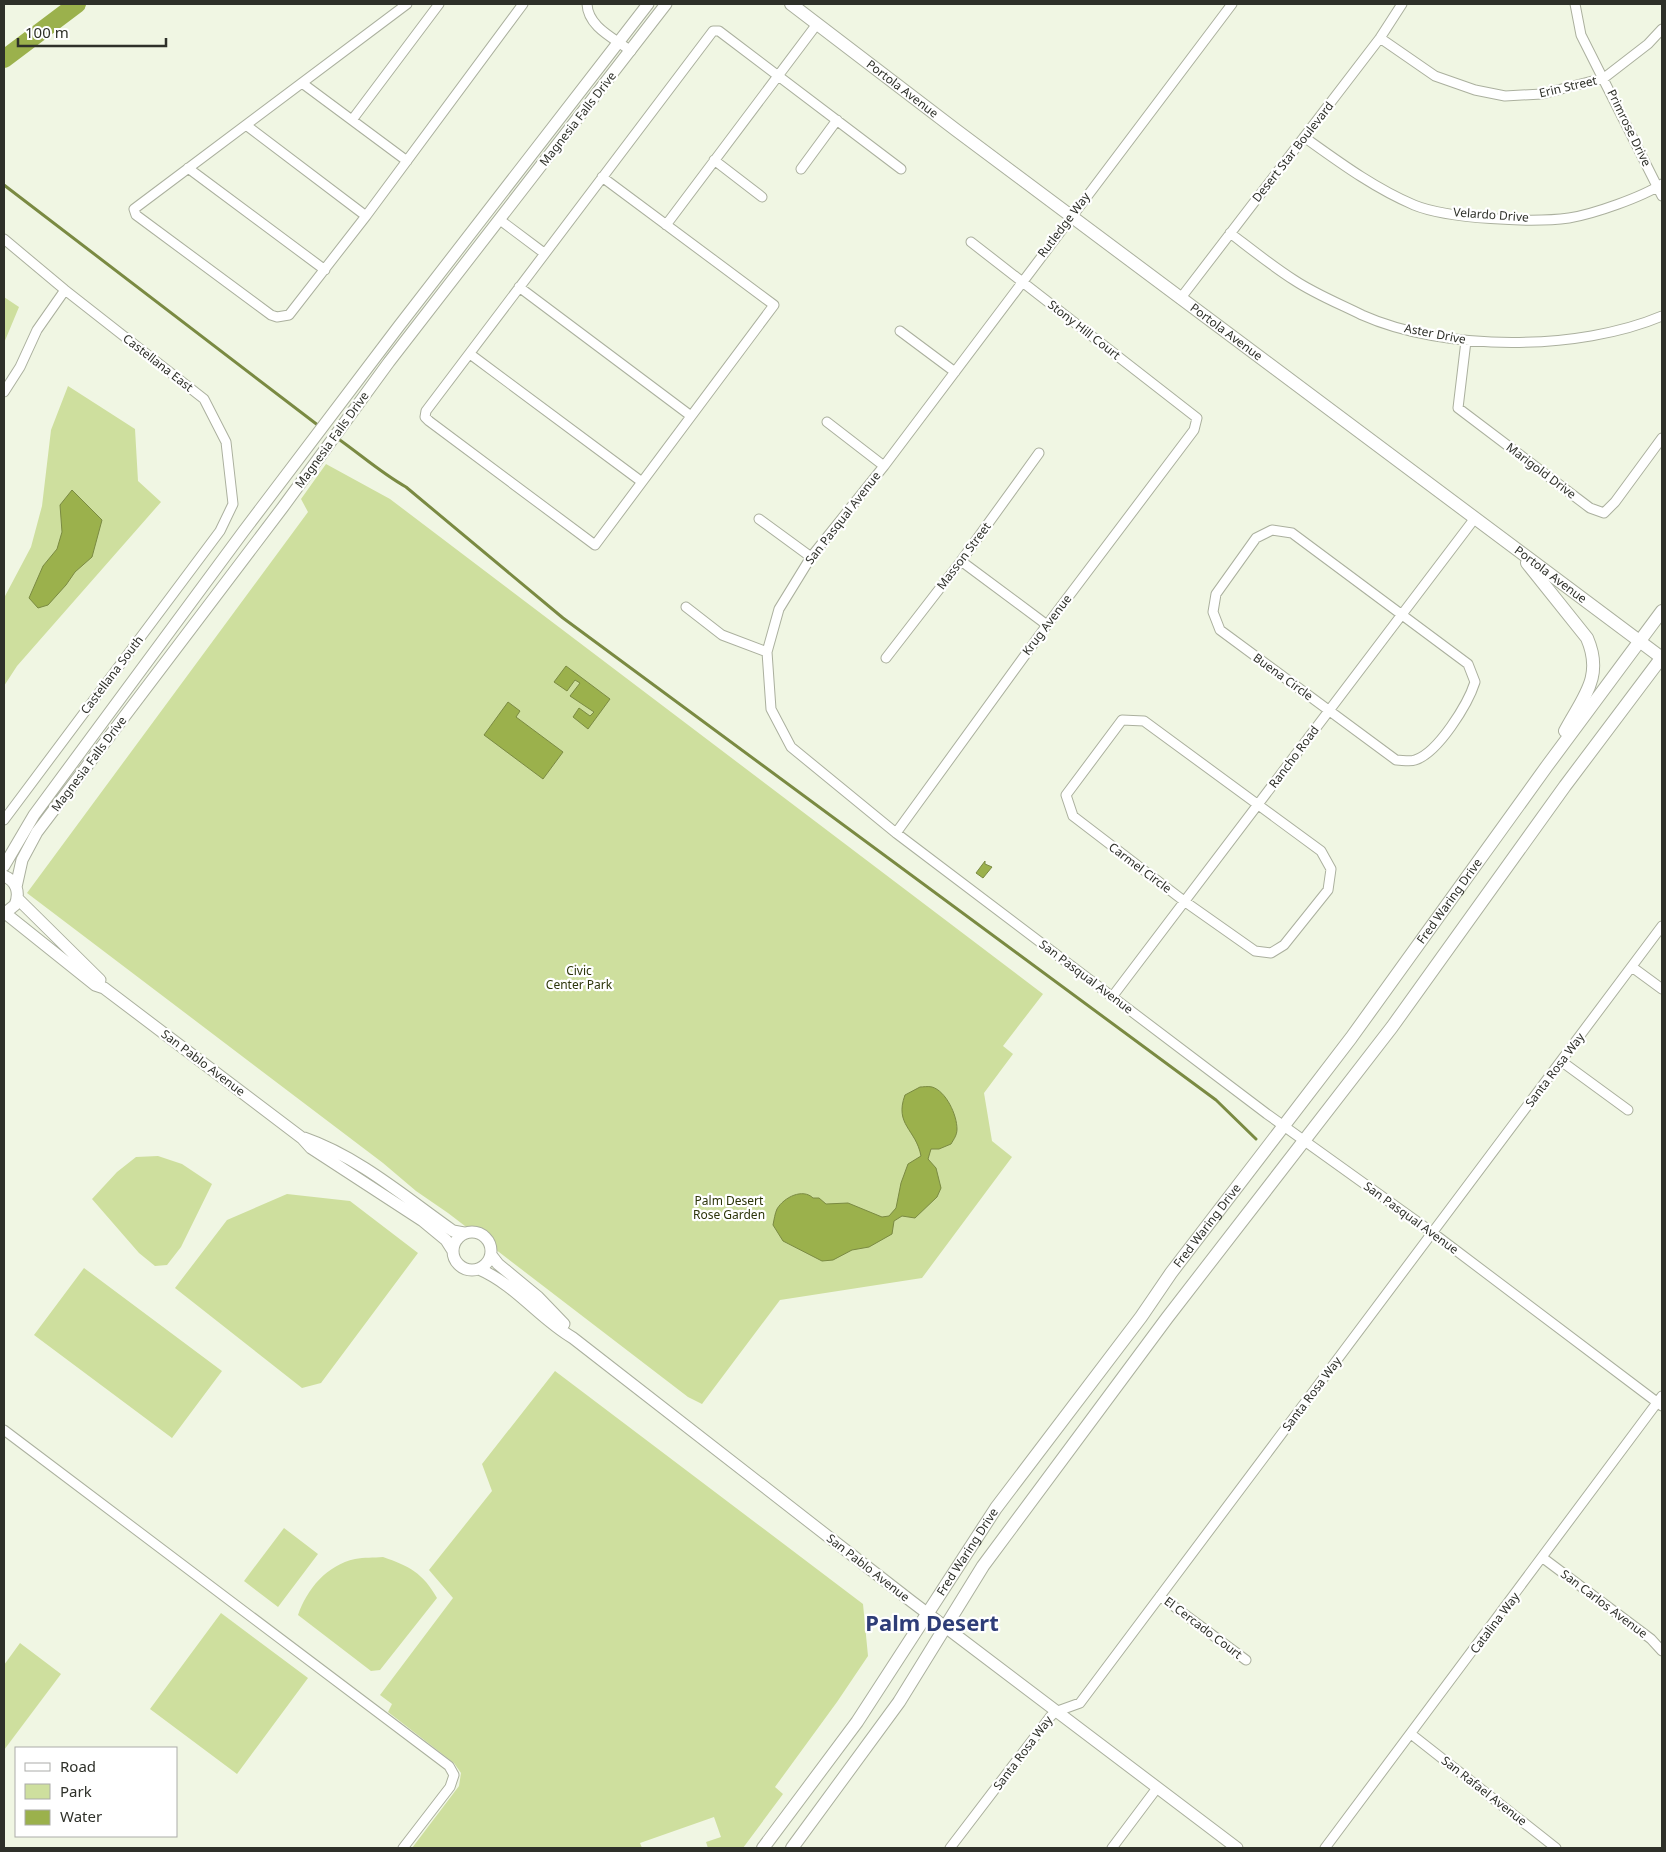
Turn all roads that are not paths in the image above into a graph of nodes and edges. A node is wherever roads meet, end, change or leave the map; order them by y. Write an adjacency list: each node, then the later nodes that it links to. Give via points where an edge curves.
1 (407, 4): 18 (street)
2 (439, 4): 19 (street)
3 (523, 4): 24 (street)
4 (587, 4): 14 (street, via 592,21)
5 (648, 4): 14 (street, Magnesia Falls Drive)
6 (666, 4): 15 (street, Magnesia Falls Drive)
7 (791, 4): 11 (main road, Portola Avenue)
8 (1232, 4): 33 (street, Rutledge Way)
9 (1402, 4): 13 (street, Desert Star Boulevard)
10 (1576, 4): 17 (street, Primrose Drive, via 1581,35)
11 (818, 24): 16 (street); 33 (main road, Portola Avenue)
12 (1662, 29): 17 (street, Erin Street)
13 (1380, 38): 17 (street, Erin Street, via 1435,76 1505,96 1542,94); 22 (street, Desert Star Boulevard)
14 (619, 42): 15 (street); 56 (street, Magnesia Falls Drive)
15 (631, 51): 34 (street, Magnesia Falls Drive)
16 (778, 75): 20 (street); 23 (street); 28 (street, via 719,31 713,31)
17 (1604, 78): 29 (street, Primrose Drive)
18 (302, 83): 19 (street); 21 (street)
19 (352, 120): 24 (street)
20 (837, 120): 26 (street); 27 (street)
21 (246, 125): 25 (street); 32 (street)
22 (1304, 137): 29 (street, Velardo Drive, via 1361,178 1416,205 1460,215 1510,219 1569,218); 36 (street, Desert Star Boulevard)
23 (714, 160): 31 (street); 35 (street)
24 (406, 161): 32 (street)
25 (188, 168): 40 (street); 40 (street, via 134,209 136,215 271,315 289,315)
26 (901, 168)
27 (801, 169)
28 (602, 177): 35 (street); 39 (street)
29 (1660, 186): 30 (street, Primrose Drive)
30 (1662, 196)
31 (762, 197)
32 (366, 216): 40 (street)
33 (1071, 216): 41 (street, Rutledge Way); 44 (main road, Portola Avenue)
34 (500, 220): 39 (street); 60 (street, Magnesia Falls Drive)
35 (666, 225): 51 (street, via 774,305)
36 (1230, 233): 44 (street, Desert Star Boulevard); 47 (street, Aster Drive, via 1296,281 1364,316)
37 (4, 239): 43 (street, Castellana East)
38 (971, 242): 41 (street, Stony Hill Court)
39 (544, 253): 42 (street)
40 (325, 270)
41 (1022, 282): 49 (street, Rutledge Way); 52 (street, Stony Hill Court)
42 (519, 287): 48 (street); 51 (street)
43 (65, 290): 50 (street, via 37,330); 63 (street, Castellana East, via 204,399 226,442 233,504)
44 (1180, 298): 61 (main road, Portola Avenue)
45 (1662, 316): 47 (street, Aster Drive, via 1639,326 1559,340)
46 (900, 331): 49 (street)
47 (1466, 341): 54 (street, Marigold Drive, via 1458,408 1590,508 1604,513 1616,502)
48 (470, 354): 59 (street); 59 (street, via 426,411 425,417 595,545)
49 (955, 372): 55 (street, Rutledge Way)
50 (4, 392)
51 (691, 416): 59 (street)
52 (1197, 418): 70 (street, Krug Avenue, via 1194,430)
53 (827, 422): 58 (street)
54 (1662, 438)
55 (897, 447): 58 (street, San Pasqual Avenue)
56 (308, 448): 60 (street, via 306,461 284,494); 80 (street, Magnesia Falls Drive, via 34,815)
57 (1039, 453): 66 (street, Masson Street)
58 (884, 466): 65 (street, San Pasqual Avenue)
59 (642, 482)
60 (283, 507): 82 (street, Magnesia Falls Drive, via 38,832 22,860)
61 (1475, 518): 64 (main road, Portola Avenue); 69 (street, Rancho Road)
62 (759, 519): 65 (street)
63 (220, 530): 78 (street, Castellana South)
64 (1516, 549): 71 (main road, Portola Avenue); 76 (main road, via 1587,638 1595,664 1593,679)
65 (811, 557): 72 (street, San Pasqual Avenue, via 779,609)
66 (961, 561): 70 (street); 73 (street, Masson Street)
67 (686, 607): 72 (street, via 722,635)
68 (1662, 611): 71 (main road, Fred Waring Drive)
69 (1403, 616): 75 (street, Rancho Road); 75 (street, Buena Circle, via 1468,664 1476,682 1470,699 1430,752 1414,761 1396,760); 75 (street, Buena Circle, via 1292,533 1272,530 1256,538 1216,594 1213,612 1220,630)
70 (1047, 625): 79 (street, Krug Avenue)
71 (1640, 641): 74 (main road, Portola Avenue); 76 (main road, Fred Waring Drive)
72 (767, 652): 79 (street, San Pasqual Avenue, via 771,709 791,746)
73 (886, 658)
74 (1662, 658): 95 (main road, Fred Waring Drive, via 1392,1027)
75 (1330, 710): 77 (street, Rancho Road)
76 (1546, 766): 93 (main road, Fred Waring Drive, via 1351,1038)
77 (1258, 804): 84 (street, Rancho Road); 84 (street, Carmel Circle, via 1321,851 1331,869 1328,890 1284,945 1271,953 1255,951); 84 (street, Carmel Circle, via 1144,721 1122,720 1094,754 1066,795 1073,816)
78 (4, 820)
79 (896, 833): 90 (street, San Pasqual Avenue)
80 (4, 866)
81 (4, 876): 82 (street)
82 (16, 887): 83 (street)
83 (18, 899): 85 (street); 88 (street, San Pablo Avenue, via 100,980)
84 (1184, 901): 90 (street, Rancho Road)
85 (4, 914): 88 (street, San Pablo Avenue, via 95,985)
86 (1662, 926): 87 (street, Santa Rosa Way)
87 (1632, 967): 89 (street); 91 (street, Santa Rosa Way)
88 (104, 988): 94 (street, San Pablo Avenue)
89 (1662, 989)
90 (1112, 997): 93 (street, San Pasqual Avenue)
91 (1561, 1061): 92 (street); 96 (street, Santa Rosa Way)
92 (1628, 1110)
93 (1284, 1125): 95 (street, San Pasqual Avenue); 106 (main road, Fred Waring Drive, via 1001,1501)
94 (302, 1138): 97 (street, San Pablo Avenue, via 316,1142 374,1174 452,1232); 98 (street, San Pablo Avenue, via 318,1154 423,1221 446,1240)
95 (1305, 1140): 96 (street, San Pasqual Avenue); 107 (main road, Fred Waring Drive, via 1167,1318 988,1559)
96 (1433, 1232): 102 (street, San Pasqual Avenue); 105 (street, Santa Rosa Way)
97 (464, 1233): 98 (street); 99 (street, via 482,1234 490,1243)
98 (453, 1251): 100 (street, via 461,1266)
99 (491, 1255): 100 (street, via 485,1266); 101 (street, San Pablo Avenue, via 538,1297)
100 (479, 1269): 101 (street, San Pablo Avenue, via 531,1303 560,1331)
101 (573, 1338): 106 (street, San Pablo Avenue)
102 (1661, 1401): 104 (street, Catalina Way)
103 (4, 1430): 113 (street, via 449,1766 454,1775 450,1787)
104 (1543, 1558): 108 (street, San Carlos Avenue, via 1651,1639); 111 (street, Catalina Way)
105 (1160, 1596): 109 (street, El Cercado Court); 110 (street, Santa Rosa Way, via 1080,1703)
106 (927, 1613): 107 (street, San Pablo Avenue); 114 (main road, Fred Waring Drive, via 858,1722)
107 (946, 1628): 110 (street, San Pablo Avenue); 115 (main road, Fred Waring Drive, via 876,1736)
108 (1662, 1651)
109 (1246, 1660)
110 (1055, 1712): 112 (street, San Pablo Avenue); 116 (street, Santa Rosa Way)
111 (1411, 1734): 119 (street, Catalina Way); 120 (street, San Rafael Avenue)
112 (1157, 1788): 117 (street); 118 (street, San Pablo Avenue)
113 (403, 1848)
114 (764, 1848)
115 (792, 1848)
116 (950, 1848)
117 (1112, 1848)
118 (1237, 1848)
119 (1325, 1848)
120 (1556, 1848)

